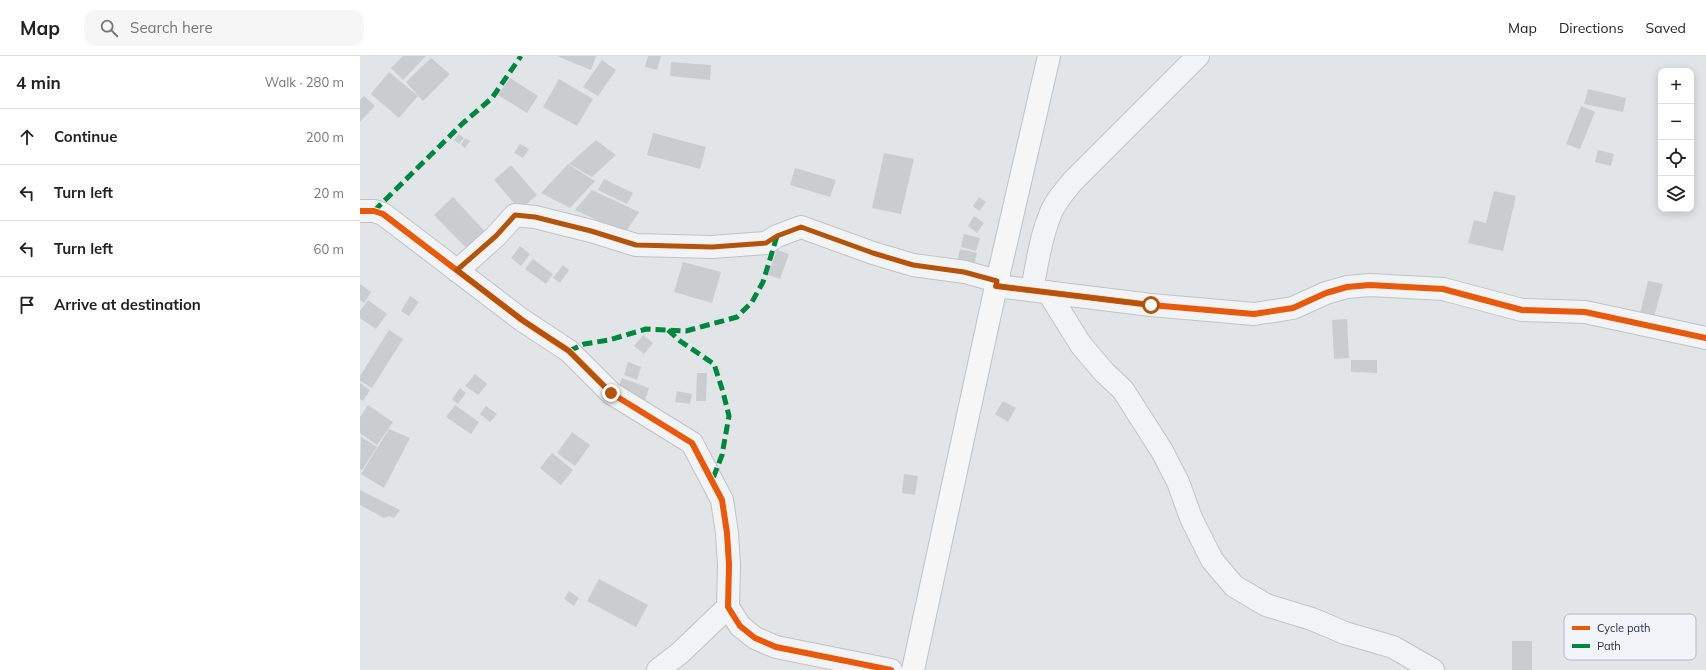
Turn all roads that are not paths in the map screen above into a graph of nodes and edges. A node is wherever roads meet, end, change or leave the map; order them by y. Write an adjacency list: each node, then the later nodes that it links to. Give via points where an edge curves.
1 (1049, 56): 5 (main road)
2 (1198, 56): 6 (street, via 1072,182 1058,200 1050,214 1044,234)
3 (360, 211): 4 (street, via 383,214)
4 (457, 270): 5 (street, via 496,236 515,215 535,217 636,245 712,247 766,243 801,227 913,265 964,272); 8 (street, via 522,320 569,351 611,393 692,443 722,500 729,565)
5 (997, 283): 6 (street); 11 (main road)
6 (1040, 291): 7 (street, via 1151,305 1254,314 1293,308 1326,293 1348,287 1370,285 1443,289 1522,310 1585,312); 12 (street, via 1081,345 1123,390 1162,451 1212,560 1234,586 1266,605 1393,647)
7 (1706, 338)
8 (728, 608): 9 (street); 10 (street, via 740,626 754,638 776,647)
9 (658, 670)
10 (891, 670)
11 (913, 670)
12 (1433, 670)

